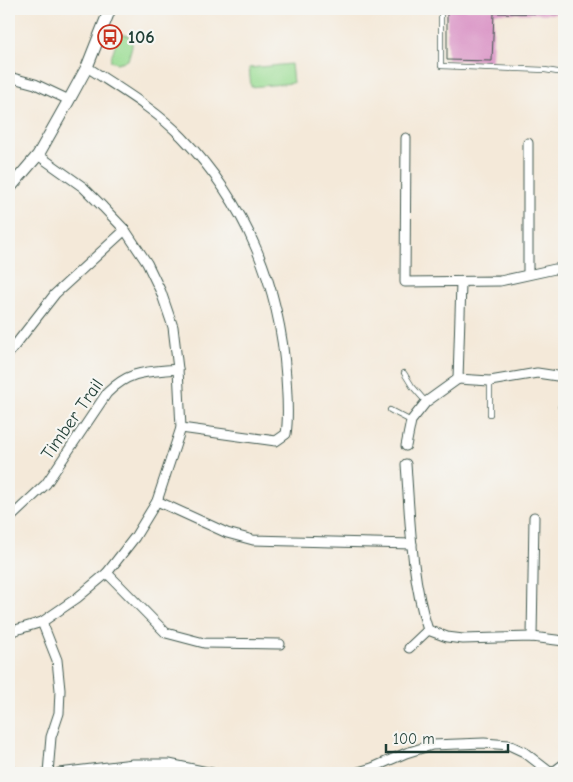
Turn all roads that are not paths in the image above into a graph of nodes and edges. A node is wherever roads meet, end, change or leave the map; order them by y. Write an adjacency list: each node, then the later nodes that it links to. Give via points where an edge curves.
1 (110, 9): 3 (street)
2 (441, 9): 4 (lane, via 441,66)
3 (87, 67): 6 (street); 25 (street, via 151,110 206,164 237,208 258,253 275,302 284,348 286,434 276,441)
4 (564, 73)
5 (9, 76): 6 (street)
6 (69, 100): 9 (street)
7 (406, 138): 14 (street, via 405,282)
8 (528, 143): 13 (street)
9 (38, 155): 10 (street); 11 (street, via 83,187)
10 (9, 190)
11 (125, 230): 15 (street, via 55,294); 16 (street, via 147,263 160,292 173,327)
12 (564, 269): 13 (street)
13 (528, 274): 14 (street, via 500,281)
14 (461, 283): 19 (street)
15 (9, 353)
16 (178, 369): 25 (street); 30 (street, Timber Trail, via 135,373 118,382 46,484)
17 (404, 373): 21 (lane)
18 (564, 377): 20 (street, via 537,373)
19 (458, 379): 20 (street); 21 (street)
20 (490, 381): 23 (lane)
21 (426, 402): 24 (street)
22 (390, 410): 24 (lane)
23 (490, 414)
24 (411, 421): 26 (street)
25 (181, 428): 28 (street)
26 (406, 446)
27 (406, 464): 31 (street)
28 (157, 501): 31 (street, via 227,533 253,540); 32 (street)
29 (534, 517): 36 (street)
30 (9, 519)
31 (412, 544): 34 (street, via 422,613)
32 (107, 573): 33 (street); 38 (street, via 166,633 204,643)
33 (42, 622): 35 (street); 43 (street, via 57,660 60,690)
34 (428, 630): 36 (street, via 446,637); 39 (street)
35 (9, 632)
36 (532, 637): 37 (street)
37 (564, 642)
38 (280, 644)
39 (409, 648)
40 (564, 764): 47 (street)
41 (9, 771): 42 (street)
42 (18, 773)
43 (48, 773)
44 (59, 773): 45 (street, via 132,764 169,764)
45 (212, 773)
46 (356, 773): 47 (street, via 432,745 484,743 509,745)
47 (552, 773)

